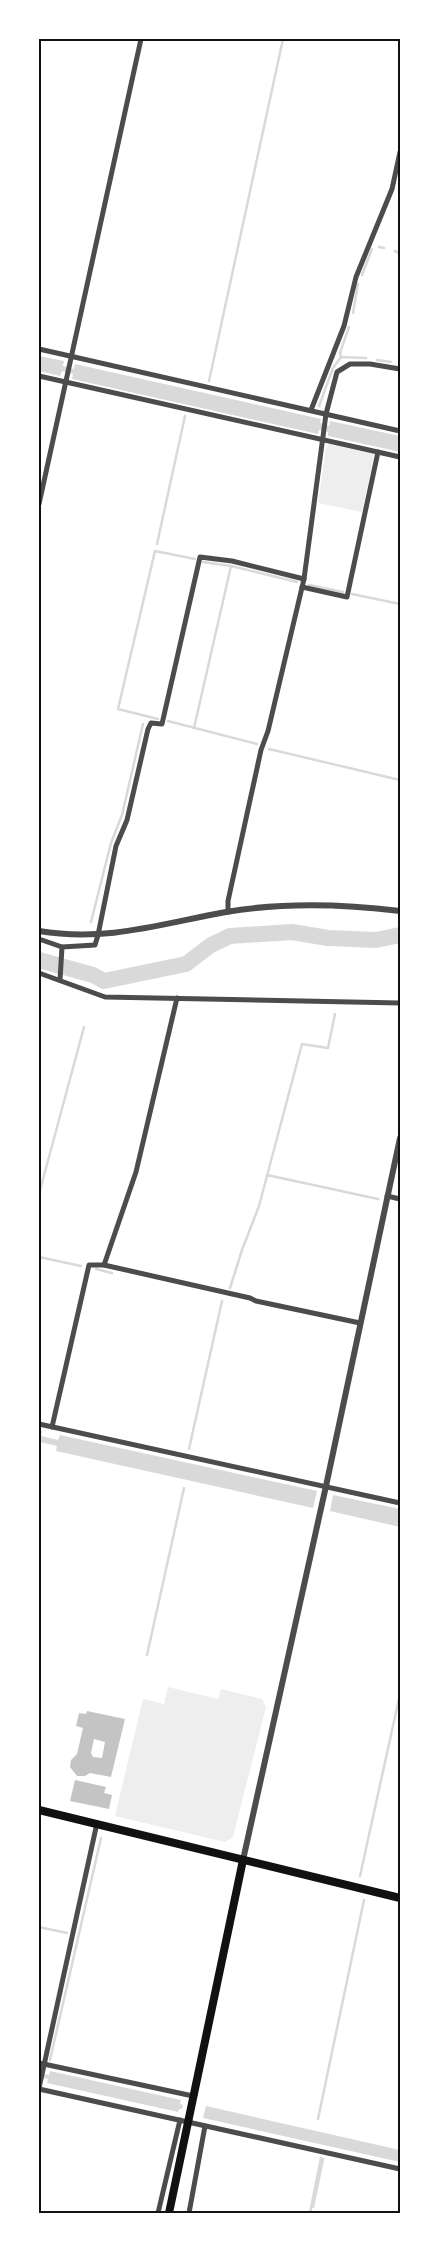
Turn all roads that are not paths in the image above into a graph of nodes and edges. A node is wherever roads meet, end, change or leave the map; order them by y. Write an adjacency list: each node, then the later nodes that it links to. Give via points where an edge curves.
1 (141, 39): 4 (street)
2 (400, 152): 8 (street, via 392,189 356,277 344,326)
3 (39, 350): 4 (street)
4 (71, 357): 7 (street); 8 (street)
5 (400, 369): 9 (street, via 350,364 337,372)
6 (39, 376): 7 (street)
7 (66, 382): 11 (street); 14 (street)
8 (310, 410): 9 (street)
9 (326, 414): 10 (street); 11 (street)
10 (400, 430)
11 (323, 440): 12 (street); 15 (street)
12 (378, 452): 13 (street); 16 (street, via 347,597)
13 (400, 457)
14 (39, 504)
15 (304, 579): 16 (street); 20 (street, via 232,561 200,557 162,724 151,723 148,729 127,820 116,846)
16 (302, 587): 18 (street, via 261,750)
17 (400, 911): 18 (street, via 350,904)
18 (228, 912): 20 (street)
19 (39, 931): 20 (street)
20 (98, 935): 22 (street, via 94,945)
21 (39, 939): 22 (street)
22 (62, 948): 24 (street)
23 (39, 973): 24 (street)
24 (60, 977): 25 (street, via 94,995 105,997)
25 (177, 998): 26 (street); 30 (street, via 136,1172)
26 (400, 1002)
27 (400, 1138): 28 (street)
28 (387, 1196): 29 (street); 31 (street)
29 (400, 1199)
30 (104, 1265): 31 (street); 33 (street, via 89,1265 87,1270)
31 (360, 1323): 34 (street)
32 (39, 1424): 33 (street)
33 (52, 1427): 34 (street)
34 (326, 1486): 35 (street); 38 (street)
35 (400, 1503)
36 (39, 1810): 37 (main road)
37 (97, 1824): 38 (main road); 40 (street)
38 (243, 1860): 39 (main road); 42 (main road)
39 (400, 1898)
40 (41, 2063): 41 (street); 42 (street)
41 (39, 2088): 43 (street)
42 (193, 2096): 43 (main road)
43 (184, 2121): 44 (street); 46 (street); 47 (main road)
44 (205, 2126): 45 (street); 48 (street)
45 (400, 2169)
46 (158, 2213)
47 (169, 2213)
48 (189, 2213)

